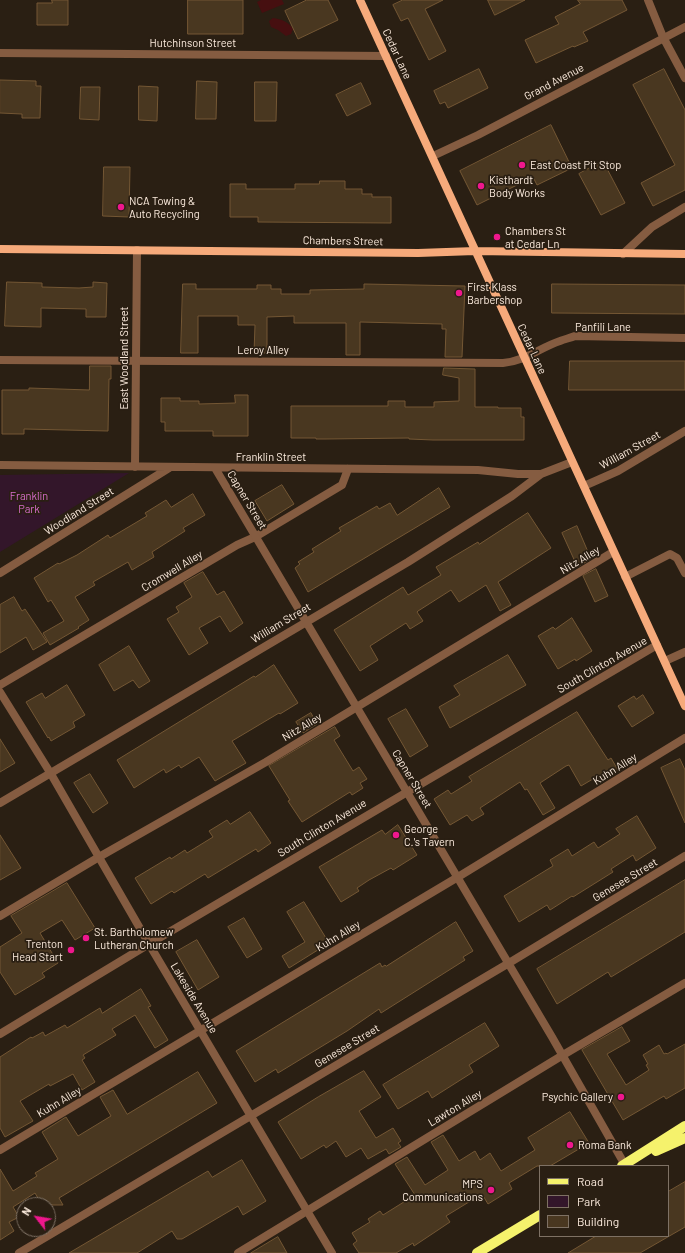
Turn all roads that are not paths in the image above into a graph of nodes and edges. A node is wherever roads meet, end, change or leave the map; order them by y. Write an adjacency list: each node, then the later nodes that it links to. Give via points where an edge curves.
1 (360, 0): 6 (street, Cedar Lane)
2 (648, 0): 4 (street)
3 (685, 27): 4 (street, Grand Avenue)
4 (663, 37): 7 (street); 8 (street, Grand Avenue, via 478,135)
5 (0, 53): 6 (street, Hutchinson Street)
6 (386, 56): 8 (street, Cedar Lane)
7 (685, 78)
8 (433, 156): 12 (street, Cedar Lane)
9 (685, 207): 13 (street, via 652,227)
10 (0, 249): 11 (street, Chambers Street)
11 (137, 250): 12 (street, Chambers Street, via 418,253); 18 (street, East Woodland Street)
12 (475, 251): 13 (street, Chambers Street); 16 (street, Cedar Lane)
13 (623, 254): 14 (street, Chambers Street)
14 (685, 254)
15 (685, 338): 16 (street, Panfili Lane, via 575,336)
16 (525, 358): 18 (street, Leroy Alley, via 503,363); 20 (street, Cedar Lane)
17 (0, 360): 18 (street, Leroy Alley)
18 (135, 361): 22 (street, East Woodland Street)
19 (685, 431): 27 (street, William Street, via 618,471)
20 (572, 462): 26 (street, William Street); 27 (street, Cedar Lane)
21 (0, 465): 22 (street, Franklin Street)
22 (135, 467): 23 (street, Franklin Street)
23 (170, 468): 24 (street, Franklin Street); 31 (street, Woodland Street)
24 (215, 468): 25 (street, Franklin Street); 28 (street, Capner Street)
25 (348, 469): 26 (street, Franklin Street, via 478,470); 28 (street, Cromwell Alley, via 342,485)
26 (541, 474): 33 (street, William Street, via 512,496 408,562)
27 (584, 486): 29 (street, Cedar Lane)
28 (255, 537): 33 (street, Capner Street); 37 (street, Cromwell Alley, via 237,545)
29 (613, 552): 32 (street, Cedar Lane); 40 (street, Nitz Alley)
30 (685, 572): 32 (street, via 677,558 670,554)
31 (0, 573)
32 (625, 577): 34 (street, Cedar Lane)
33 (305, 622): 40 (street, Capner Street); 42 (street, William Street)
34 (657, 645): 36 (street, Cedar Lane); 43 (street, South Clinton Avenue)
35 (685, 652): 36 (street)
36 (665, 661): 39 (street, Cedar Lane)
37 (0, 685)
38 (0, 692): 42 (street, Lakeside Avenue)
39 (685, 706)
40 (356, 707): 43 (street, Capner Street); 46 (street, Nitz Alley, via 266,762)
41 (685, 738): 47 (street, Kuhn Alley)
42 (51, 774): 44 (street, William Street); 46 (street, Lakeside Avenue)
43 (406, 791): 47 (street, Capner Street); 49 (street, South Clinton Avenue)
44 (0, 803)
45 (685, 856): 50 (street, Genesee Street)
46 (99, 857): 48 (street, Nitz Alley); 49 (street, Lakeside Avenue)
47 (458, 877): 50 (street, Capner Street); 52 (street, Kuhn Alley)
48 (0, 916)
49 (149, 944): 52 (street, Lakeside Avenue); 53 (street, South Clinton Avenue)
50 (509, 963): 54 (street, Capner Street); 55 (street, Genesee Street)
51 (685, 983): 54 (street, Lawton Alley)
52 (201, 1031): 55 (street, Lakeside Avenue); 58 (street, Kuhn Alley)
53 (0, 1034)
54 (563, 1055): 59 (street, Capner Street); 60 (street, Lawton Alley, via 330,1196)
55 (251, 1116): 60 (street, Lakeside Avenue); 62 (street, Genesee Street)
56 (685, 1126): 59 (main road)
57 (685, 1138): 59 (main road)
58 (0, 1150)
59 (624, 1165)
60 (308, 1212): 63 (street, Lawton Alley); 64 (street, Lakeside Avenue)
61 (539, 1216): 65 (main road)
62 (19, 1253)
63 (238, 1253)
64 (332, 1253)
65 (477, 1253)

